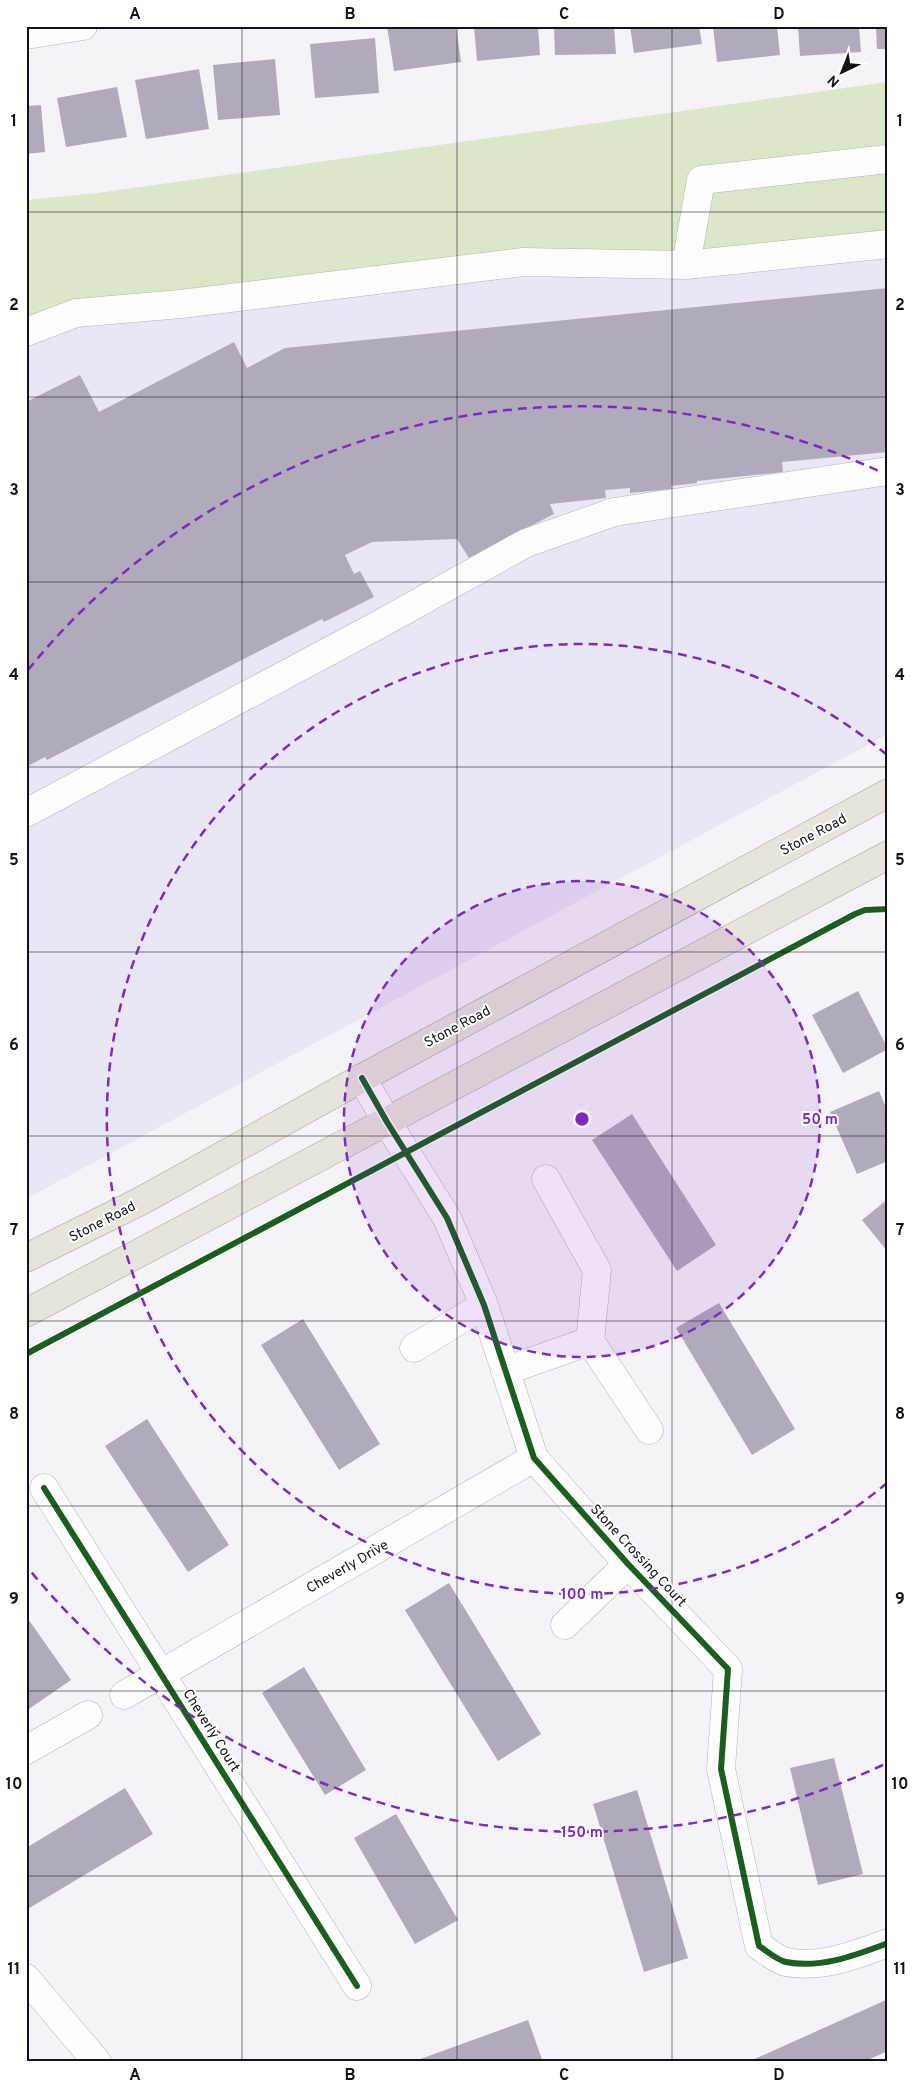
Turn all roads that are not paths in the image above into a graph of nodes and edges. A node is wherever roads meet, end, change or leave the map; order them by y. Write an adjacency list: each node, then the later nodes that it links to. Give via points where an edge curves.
1 (83, 26): 2 (street)
2 (26, 35)
3 (888, 159): 5 (street, via 702,180)
4 (888, 244): 5 (street)
5 (686, 265): 6 (street, via 523,262 181,304 76,313)
6 (26, 332)
7 (888, 471): 9 (street, via 614,512 526,543)
8 (888, 793): 11 (main road, Stone Road)
9 (26, 813)
10 (888, 855): 12 (main road)
11 (362, 1078): 12 (street, Stone Crossing Court); 14 (main road, Stone Road, via 140,1201)
12 (386, 1122): 15 (street, Stone Crossing Court, via 447,1218); 16 (main road)
13 (546, 1179): 17 (street, via 597,1270)
14 (26, 1258)
15 (484, 1305): 18 (street); 19 (street, Stone Crossing Court)
16 (26, 1313)
17 (590, 1341): 19 (street); 20 (street)
18 (414, 1348)
19 (505, 1371): 21 (street, Stone Crossing Court)
20 (649, 1430)
21 (534, 1458): 23 (street, Stone Crossing Court); 25 (street, Cheverly Drive)
22 (44, 1488): 25 (street, Cheverly Court)
23 (628, 1564): 24 (street, Stone Crossing Court); 29 (street, Stone Crossing Court, via 728,1669 721,1769 759,1946 784,1962 823,1963)
24 (565, 1625)
25 (161, 1673): 26 (street, Cheverly Drive); 31 (street, Cheverly Court)
26 (124, 1695)
27 (88, 1715): 28 (street)
28 (26, 1750)
29 (888, 1943)
30 (26, 1978): 32 (street)
31 (357, 1986)
32 (97, 2062)

